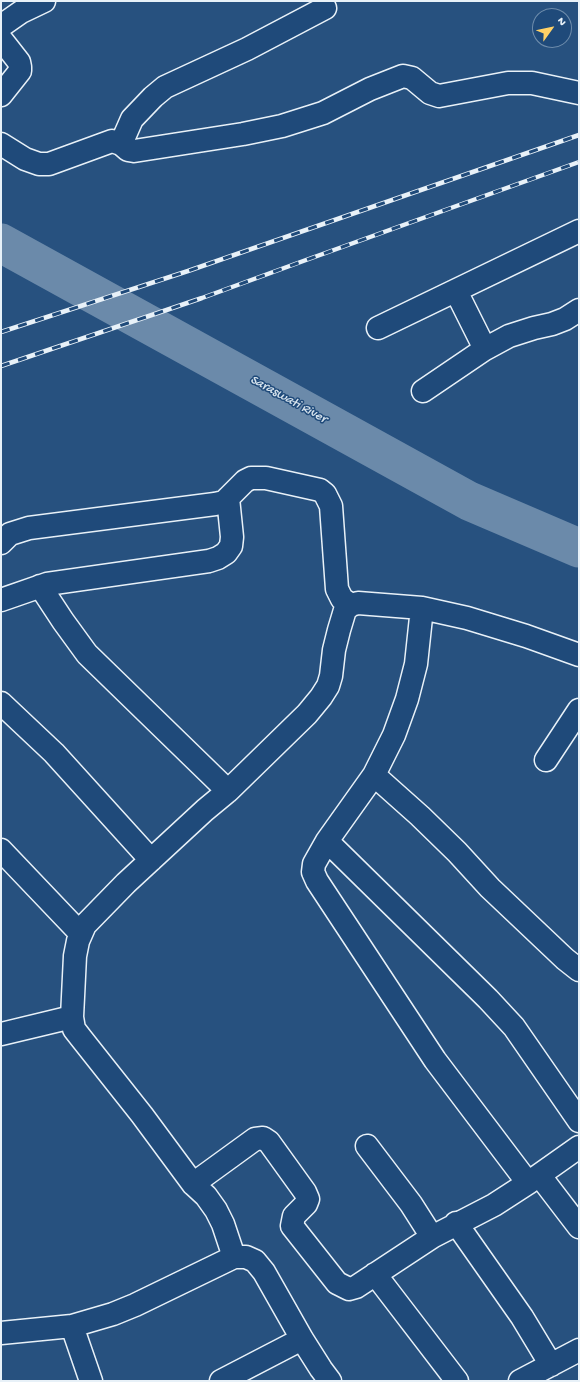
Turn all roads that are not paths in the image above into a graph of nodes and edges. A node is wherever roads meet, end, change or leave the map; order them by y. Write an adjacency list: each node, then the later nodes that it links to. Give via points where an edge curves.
1 (44, 1): 3 (street, via 21,12)
2 (325, 8): 8 (street, via 247,49 165,87 132,119)
3 (1, 26)
4 (1, 39): 6 (street, via 19,62 20,72)
5 (579, 93): 8 (street, via 532,83 508,83 439,96 430,93 412,78 403,76 370,89 323,113 282,126 134,151)
6 (1, 94)
7 (1, 144): 8 (street, via 25,159 39,164 49,164 107,142 115,141)
8 (120, 144)
9 (579, 231): 10 (street)
10 (456, 290): 12 (street); 13 (street)
11 (577, 317): 13 (street, via 509,336)
12 (378, 328)
13 (485, 349): 14 (street)
14 (424, 391)
15 (228, 498): 16 (street, via 215,504 29,528 10,534); 17 (street, via 231,546 218,558); 19 (street, via 245,482 259,477 320,490 325,494 331,506 337,589 342,599)
16 (1, 543)
17 (40, 586): 18 (street); 26 (street, via 87,654)
18 (1, 600)
19 (351, 605): 20 (street, via 358,603); 26 (street, via 345,610 338,630 331,676 321,697 302,719)
20 (422, 608): 21 (street, via 482,622); 25 (street, via 416,664 407,699 394,735)
21 (579, 655)
22 (1, 703): 29 (street, via 54,754)
23 (579, 710): 24 (street)
24 (546, 760)
25 (374, 775): 27 (street); 31 (street)
26 (228, 790): 29 (street)
27 (327, 840): 34 (street, via 483,993 514,1027); 37 (street, via 314,864 313,872 317,881 435,1060)
28 (1, 850): 30 (street)
29 (151, 860): 30 (street, via 90,919)
30 (81, 934): 32 (street, via 75,956)
31 (579, 970)
32 (72, 1017): 33 (street); 38 (street, via 74,1029 142,1115)
33 (2, 1033)
34 (579, 1122)
35 (367, 1146): 41 (street, via 407,1198)
36 (579, 1147): 37 (street)
37 (534, 1180): 39 (street); 40 (street)
38 (192, 1184): 42 (street, via 206,1196 216,1210); 43 (street, via 255,1138 263,1138 269,1142 308,1198 306,1204 294,1216 292,1226 337,1283 350,1289)
39 (456, 1224): 41 (street); 48 (street, via 522,1317)
40 (579, 1227)
41 (432, 1237): 43 (street)
42 (234, 1257): 44 (street, via 135,1305); 46 (street, via 246,1257 260,1267)
43 (375, 1274): 52 (street)
44 (72, 1326): 45 (street); 49 (street)
45 (1, 1333)
46 (302, 1339): 50 (street); 51 (street)
47 (579, 1350): 48 (street)
48 (551, 1365): 53 (street)
49 (91, 1381)
50 (222, 1381)
51 (330, 1381)
52 (457, 1381)
53 (520, 1381)

